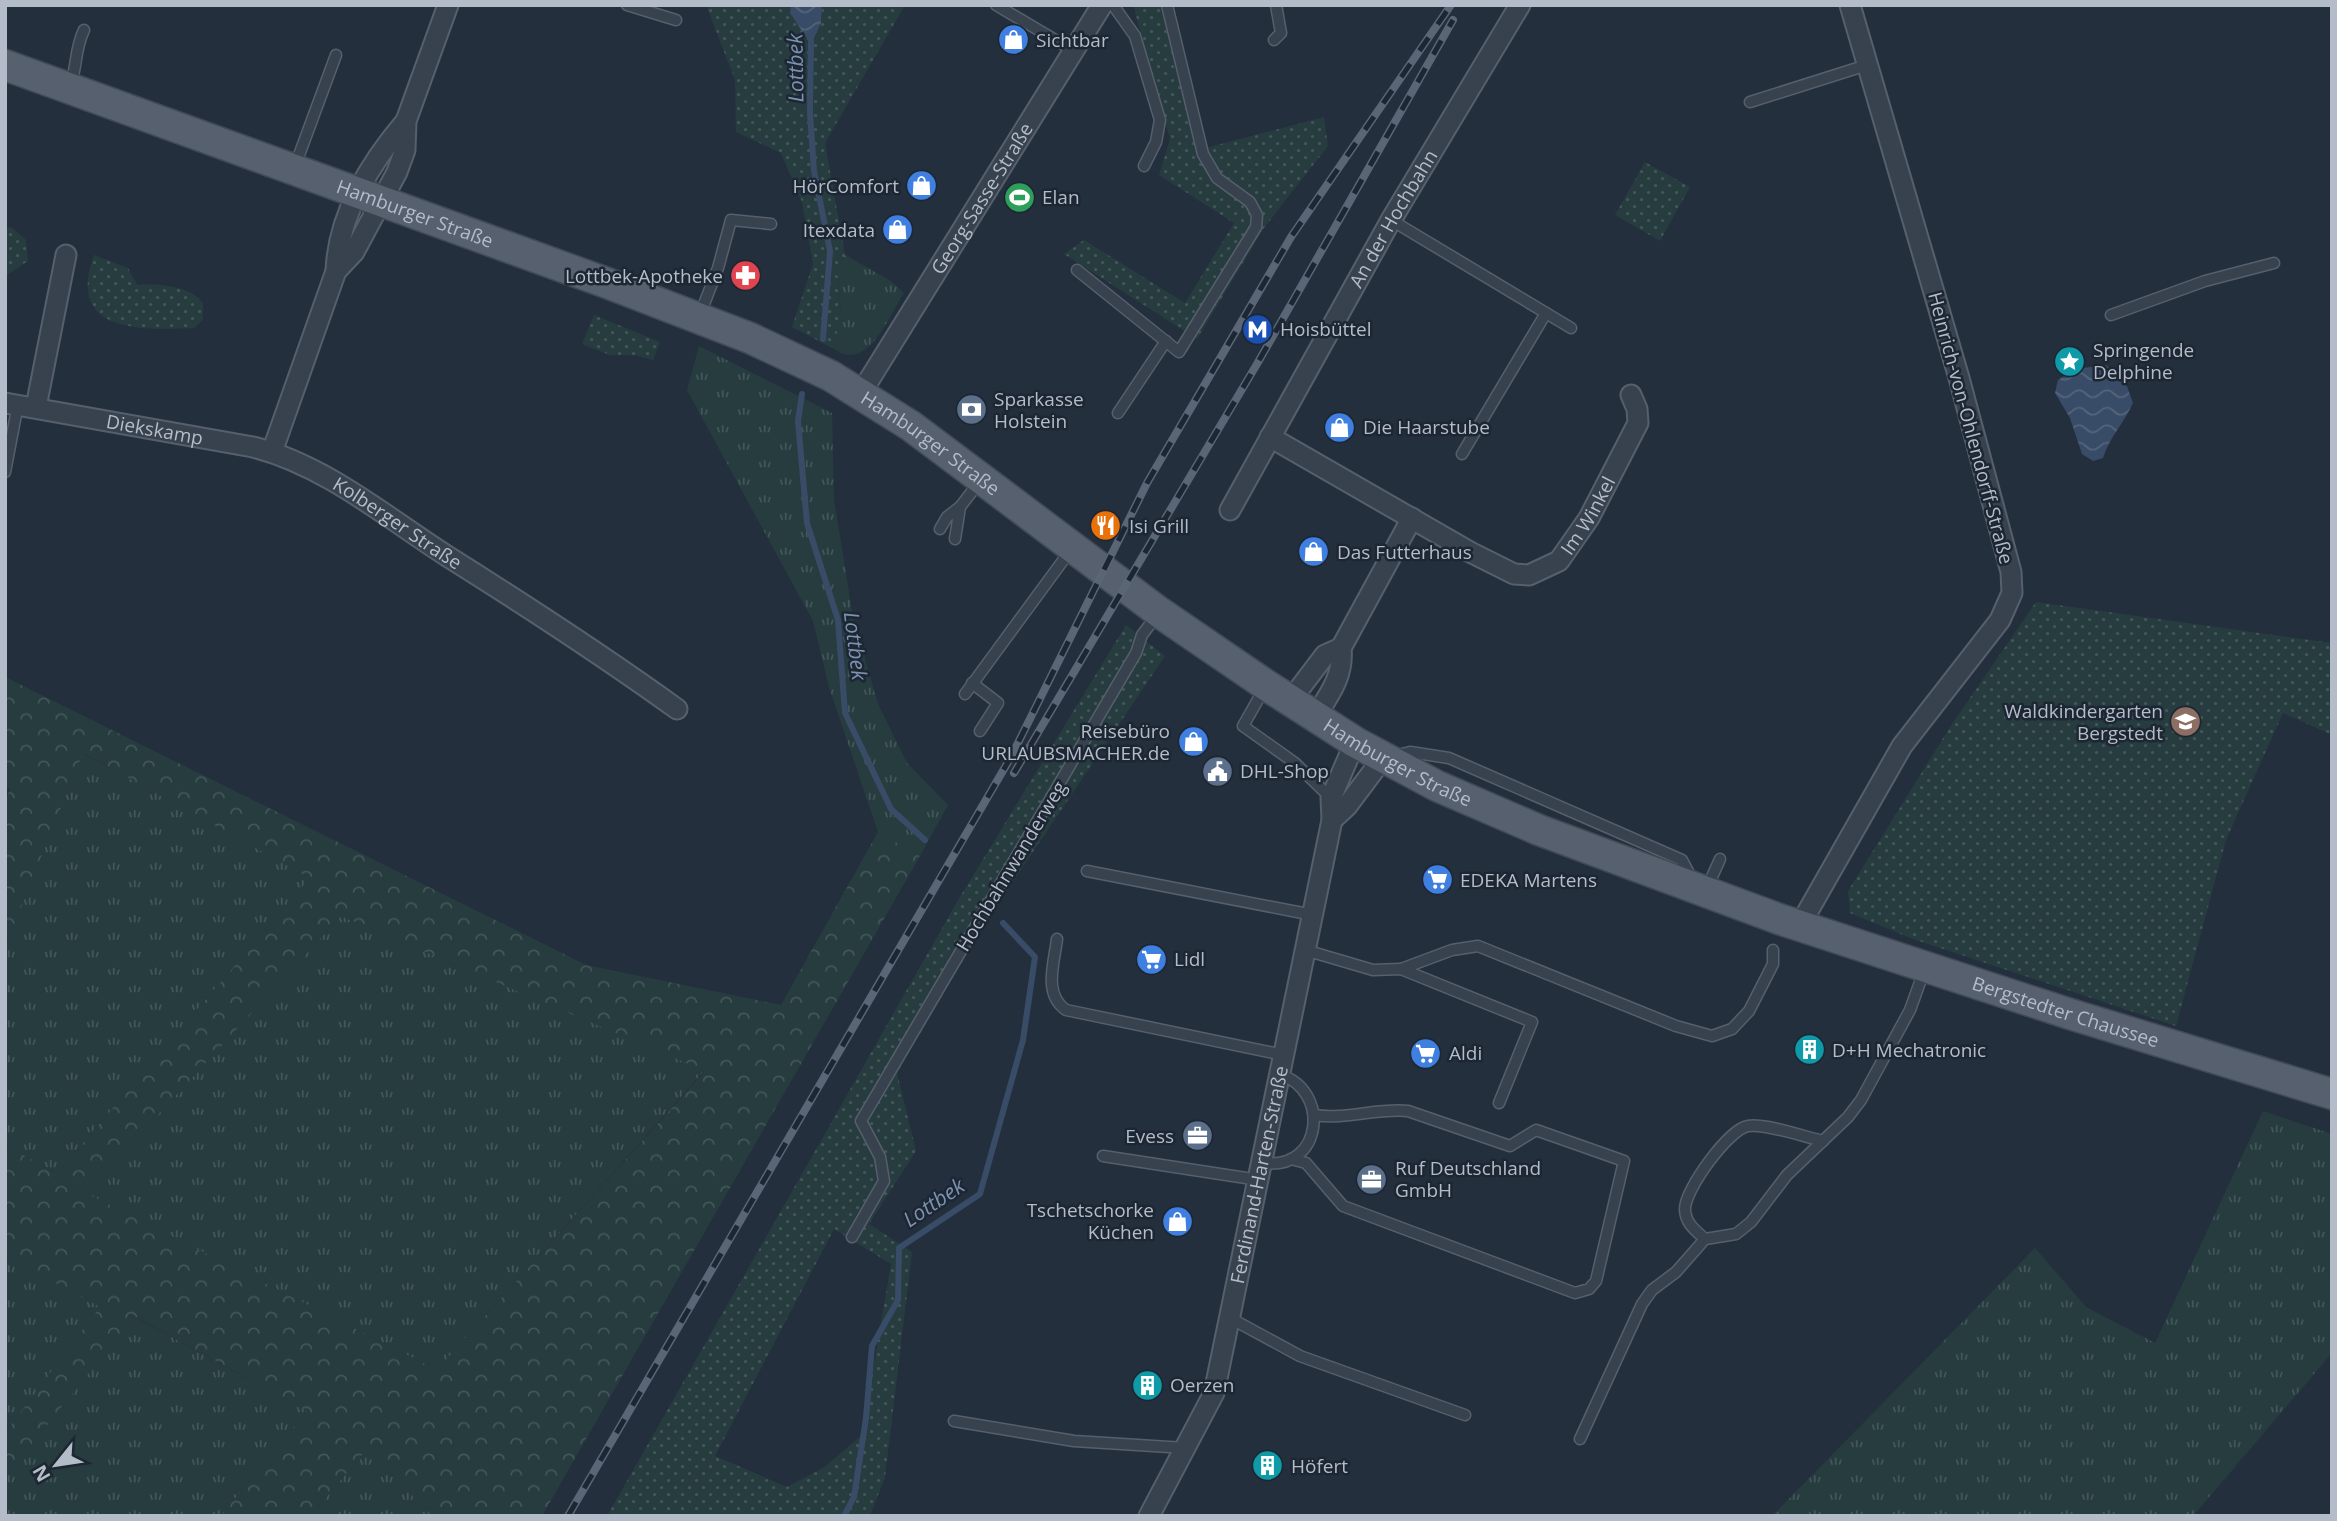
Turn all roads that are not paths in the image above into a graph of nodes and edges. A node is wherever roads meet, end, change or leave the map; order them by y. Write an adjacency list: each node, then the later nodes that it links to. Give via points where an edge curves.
1 (449, 5): 21 (street, via 406,121 405,150)
2 (627, 5): 10 (lane)
3 (996, 5): 13 (lane)
4 (1102, 5): 13 (street, Georg-Sasse-Straße)
5 (1113, 5): 19 (lane, via 1135,36 1160,120)
6 (1167, 5): 31 (lane, via 1203,154 1217,178 1250,202 1257,215 1256,227 1179,352)
7 (1276, 5): 12 (lane, via 1281,33)
8 (1520, 5): 22 (street, An der Hochbahn)
9 (1850, 5): 16 (street, Heinrich-von-Ohlendorff-Straße)
10 (676, 20)
11 (84, 30): 17 (lane, via 75,48)
12 (1274, 40)
13 (1074, 51): 32 (street, Georg-Sasse-Straße)
14 (336, 55): 20 (lane)
15 (5, 65): 17 (main road, Hamburger Straße)
16 (1867, 65): 18 (lane); 63 (street, Heinrich-von-Ohlendorff-Straße, via 1976,442 2011,572 2012,593 2000,620 1890,765)
17 (70, 88): 20 (main road, Hamburger Straße)
18 (1750, 102)
19 (1144, 166)
20 (294, 169): 21 (main road, Hamburger Straße)
21 (370, 198): 29 (main road, Hamburger Straße); 37 (street, via 354,253 337,271)
22 (1391, 220): 27 (lane); 36 (street, An der Hochbahn)
23 (771, 224): 29 (lane, via 731,220)
24 (66, 255): 34 (street)
25 (2274, 262): 28 (lane)
26 (1077, 270): 31 (lane)
27 (1546, 313): 30 (lane); 38 (lane)
28 (2111, 315)
29 (699, 317): 32 (main road, Hamburger Straße)
30 (1571, 328)
31 (1166, 341): 35 (lane)
32 (861, 393): 40 (main road, Hamburger Straße)
33 (1631, 395): 43 (street, Im Winkel, via 1638,423 1589,518 1559,561 1548,569 1514,574)
34 (20, 405): 37 (street, Diekskamp); 39 (lane)
35 (1118, 413)
36 (1270, 437): 42 (street, An der Hochbahn); 43 (street, Im Winkel)
37 (272, 452): 52 (street, Kolberger Straße, via 357,496 550,619)
38 (1462, 454)
39 (5, 472)
40 (982, 478): 41 (lane); 46 (main road, Hamburger Straße)
41 (960, 507): 44 (lane); 45 (lane)
42 (1230, 510)
43 (1412, 519): 48 (street)
44 (940, 529)
45 (955, 539)
46 (1073, 548): 47 (main road, Hamburger Straße); 49 (lane)
47 (1159, 612): 50 (main road, Hamburger Straße); 78 (lane, Hochbahnwanderweg, via 861,1121 880,1157 884,1181)
48 (1341, 648): 50 (street, via 1325,654); 53 (street, via 1343,665)
49 (972, 683): 51 (lane); 54 (lane, via 998,703)
50 (1278, 693): 53 (main road, Hamburger Straße); 57 (lane, via 1243,726 1295,763)
51 (965, 694)
52 (677, 709)
53 (1315, 717): 55 (main road, Hamburger Straße)
54 (980, 731)
55 (1355, 742): 56 (main road, Hamburger Straße); 57 (street, Ferdinand-Harten-Straße)
56 (1383, 758): 58 (street); 61 (main road, Hamburger Straße, via 1539,830)
57 (1331, 798): 58 (street, Ferdinand-Harten-Straße)
58 (1332, 820): 62 (street, Ferdinand-Harten-Straße)
59 (1720, 859): 61 (lane)
60 (1087, 871): 62 (lane)
61 (1702, 890): 63 (main road, Hamburger Straße)
62 (1313, 915): 65 (street, Ferdinand-Harten-Straße)
63 (1800, 925): 67 (main road, Bergstedter Chaussee)
64 (1057, 939): 69 (lane, via 1052,986 1058,1004 1066,1010)
65 (1305, 950): 68 (lane, via 1373,970); 69 (street, Ferdinand-Harten-Straße)
66 (1773, 950): 68 (lane, via 1773,964 1749,1011 1732,1028 1713,1036 1676,1026 1478,946 1452,950)
67 (1925, 967): 71 (main road, Bergstedter Chaussee); 74 (lane, via 1910,1010 1861,1100)
68 (1401, 969): 72 (lane, via 1532,1022)
69 (1284, 1055): 70 (street, Ferdinand-Harten-Straße)
70 (1280, 1075): 73 (lane, via 1295,1081); 77 (street, Ferdinand-Harten-Straße)
71 (2332, 1094)
72 (1499, 1103)
73 (1314, 1115): 76 (lane, via 1309,1145); 76 (lane, via 1408,1111 1510,1146 1536,1130 1624,1161 1595,1281 1589,1289 1575,1293 1343,1206 1306,1163)
74 (1823, 1141): 79 (lane, via 1787,1175 1751,1222 1735,1234); 79 (lane, via 1751,1125 1736,1130 1686,1199 1689,1225)
75 (1103, 1156): 77 (lane)
76 (1291, 1159): 77 (lane)
77 (1261, 1172): 80 (street, Ferdinand-Harten-Straße)
78 (852, 1237)
79 (1705, 1239): 83 (lane, via 1642,1304)
80 (1230, 1318): 81 (lane, via 1300,1356); 84 (street, Ferdinand-Harten-Straße, via 1214,1393)
81 (1465, 1415)
82 (954, 1421): 84 (lane, via 1074,1441)
83 (1580, 1439)
84 (1186, 1448): 85 (street, Ferdinand-Harten-Straße)
85 (1149, 1516)

